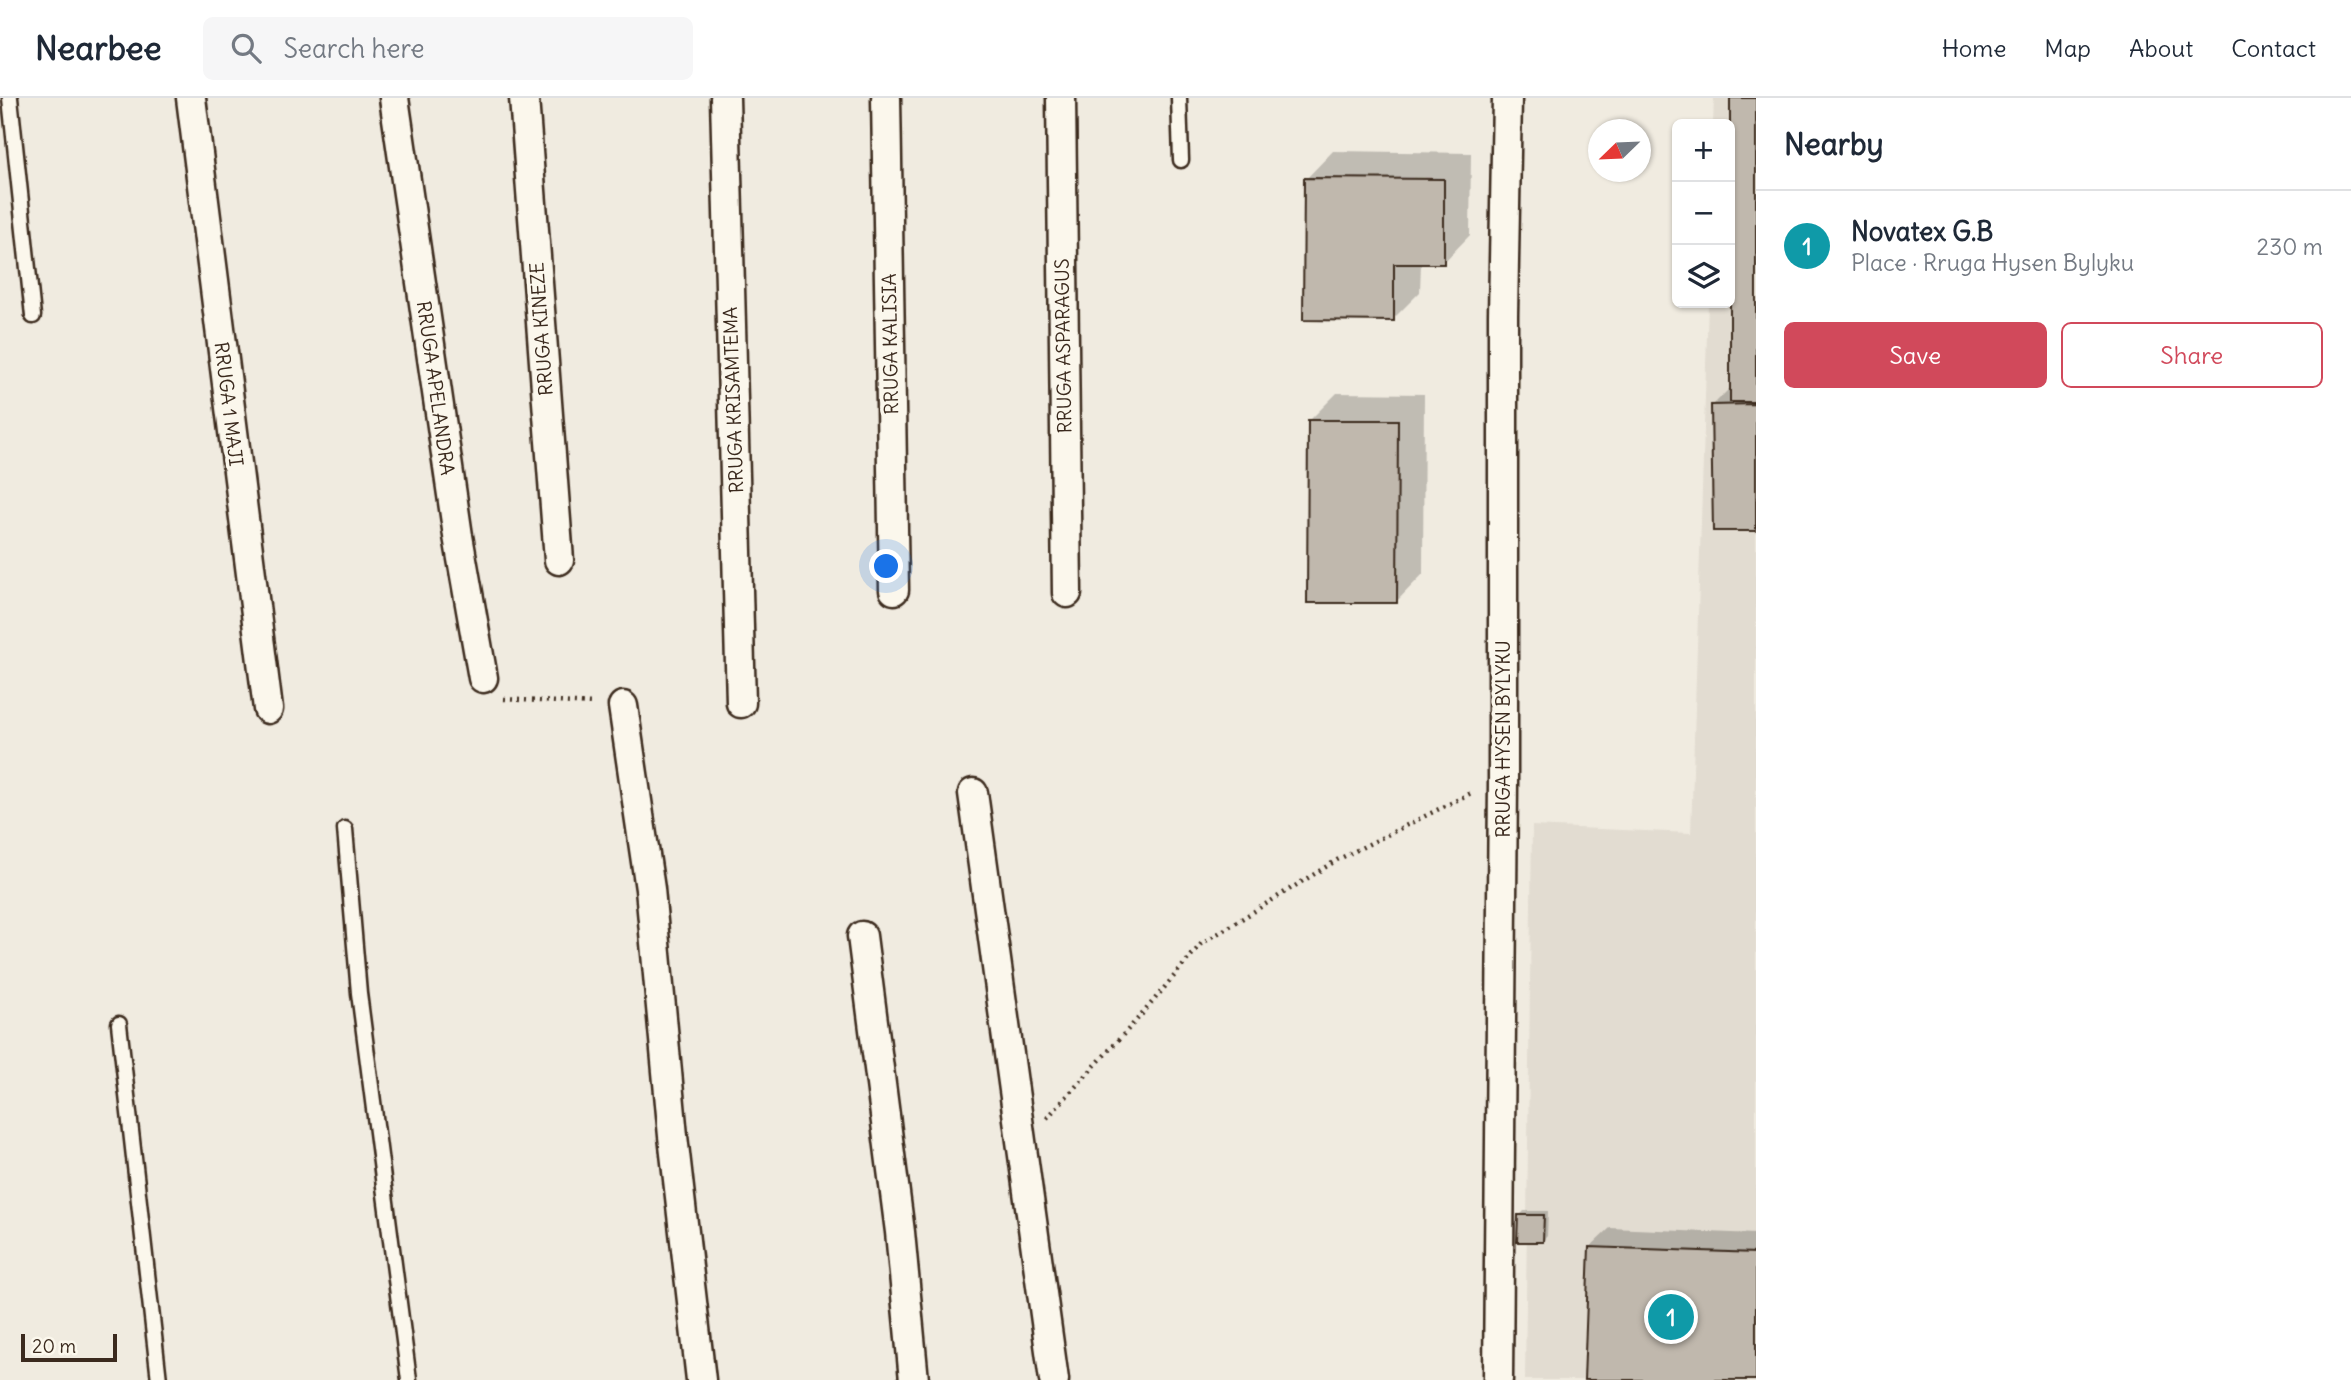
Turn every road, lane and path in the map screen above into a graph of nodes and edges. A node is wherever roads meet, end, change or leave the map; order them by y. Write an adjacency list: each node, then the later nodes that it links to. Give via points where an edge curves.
1 (10, 98): 11 (lane)
2 (191, 98): 18 (street, RRUGA 1 MAJI)
3 (394, 98): 15 (street, RRUGA APELANDRA)
4 (524, 98): 12 (street, RRUGA KINEZE)
5 (725, 98): 16 (street, RRUGA KRISAMTEMA)
6 (886, 98): 13 (street, RRUGA KALISIA)
7 (1061, 98): 14 (street, RRUGA ASPARAGUS)
8 (1179, 98): 10 (lane)
9 (1507, 98): 19 (street, RRUGA HYSEN BYLYKU)
10 (1181, 160)
11 (33, 316)
12 (559, 560)
13 (894, 590)
14 (1067, 593)
15 (483, 678): 17 (path, via 485,698)
16 (741, 703)
17 (623, 706): 27 (street, via 650,889)
18 (268, 709)
19 (1503, 781): 24 (path, via 1460,797 1337,860 1201,943); 30 (street, RRUGA HYSEN BYLYKU)
20 (973, 793): 24 (street)
21 (345, 829): 26 (lane, via 359,993)
22 (862, 936): 28 (street)
23 (119, 1024): 25 (lane)
24 (1023, 1145): 29 (street)
25 (159, 1380)
26 (409, 1380)
27 (701, 1380)
28 (914, 1380)
29 (1054, 1380)
30 (1498, 1380)

